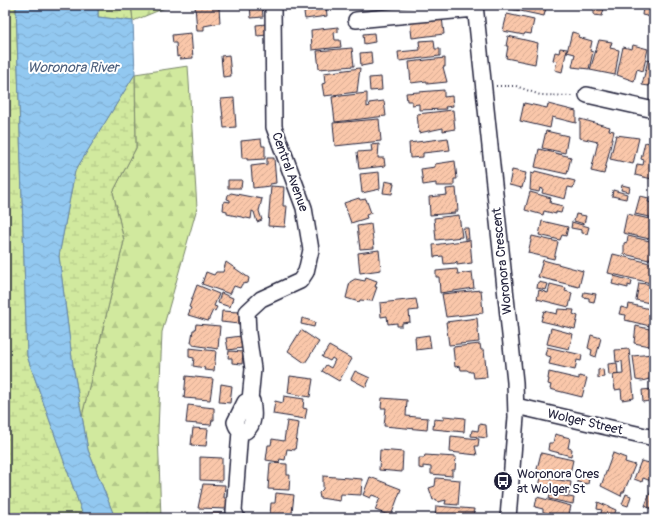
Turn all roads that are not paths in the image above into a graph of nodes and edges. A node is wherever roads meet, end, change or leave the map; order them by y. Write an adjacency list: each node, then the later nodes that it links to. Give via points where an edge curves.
1 (273, 5): 8 (street, Central Avenue, via 274,127 304,208 311,250 306,272 300,281 262,299 247,312 253,369 250,400 253,420 250,428 240,431 234,511)
2 (475, 7): 3 (street); 6 (street, Woronora Crescent)
3 (356, 20)
4 (587, 95): 5 (street)
5 (654, 110)
6 (516, 406): 7 (street, Wolger Street); 9 (street, Woronora Crescent)
7 (654, 438)
8 (237, 518)
9 (508, 518)

